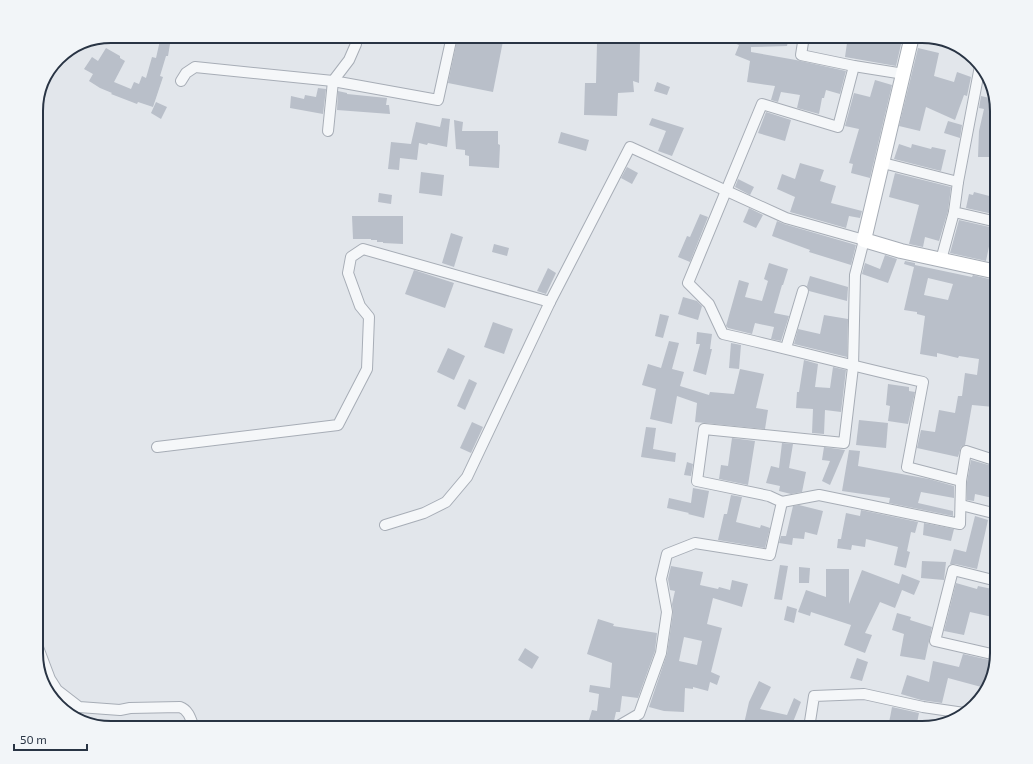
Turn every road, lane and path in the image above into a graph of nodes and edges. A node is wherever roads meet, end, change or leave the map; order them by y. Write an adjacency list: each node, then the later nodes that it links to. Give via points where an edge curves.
1 (356, 43): 9 (street, via 350,60)
2 (450, 43): 9 (street, via 438,100)
3 (803, 43): 5 (street, via 801,55)
4 (911, 43): 6 (street)
5 (854, 66): 6 (street); 13 (street, via 838,127 762,104)
6 (904, 74): 11 (street)
7 (978, 74): 12 (street)
8 (181, 81): 9 (street, via 186,73 195,68)
9 (333, 81): 10 (street)
10 (328, 131)
11 (883, 163): 12 (street); 16 (street)
12 (958, 182): 14 (street)
13 (726, 191): 16 (street, via 786,218); 20 (street, via 630,147); 21 (street, via 688,283 709,304 723,334)
14 (954, 212): 15 (street); 17 (street)
15 (990, 220)
16 (864, 240): 17 (street); 22 (street, via 855,275)
17 (941, 260): 18 (street)
18 (990, 270)
19 (803, 290): 21 (street)
20 (550, 302): 23 (street, via 363,249 351,257 348,273 360,306 369,317 367,369 338,425); 29 (street, via 467,477 446,502 424,513)
21 (786, 348): 22 (street)
22 (853, 367): 25 (street, via 923,382 908,467); 26 (street, via 844,443 704,429 696,481 769,496)
23 (157, 448)
24 (990, 459): 25 (street, via 966,451)
25 (961, 481): 27 (street)
26 (782, 502): 27 (street, via 819,495 960,524); 35 (street, via 770,555 695,543 667,554 661,579 667,612 661,653 640,714)
27 (961, 505): 28 (street)
28 (990, 512)
29 (386, 525)
30 (990, 579): 31 (street, via 953,570 935,641)
31 (990, 654)
32 (44, 662): 34 (street, via 57,690 79,707 120,710 180,707 188,712)
33 (956, 712): 36 (street, via 864,694 814,696)
34 (191, 721)
35 (628, 721)
36 (810, 721)

